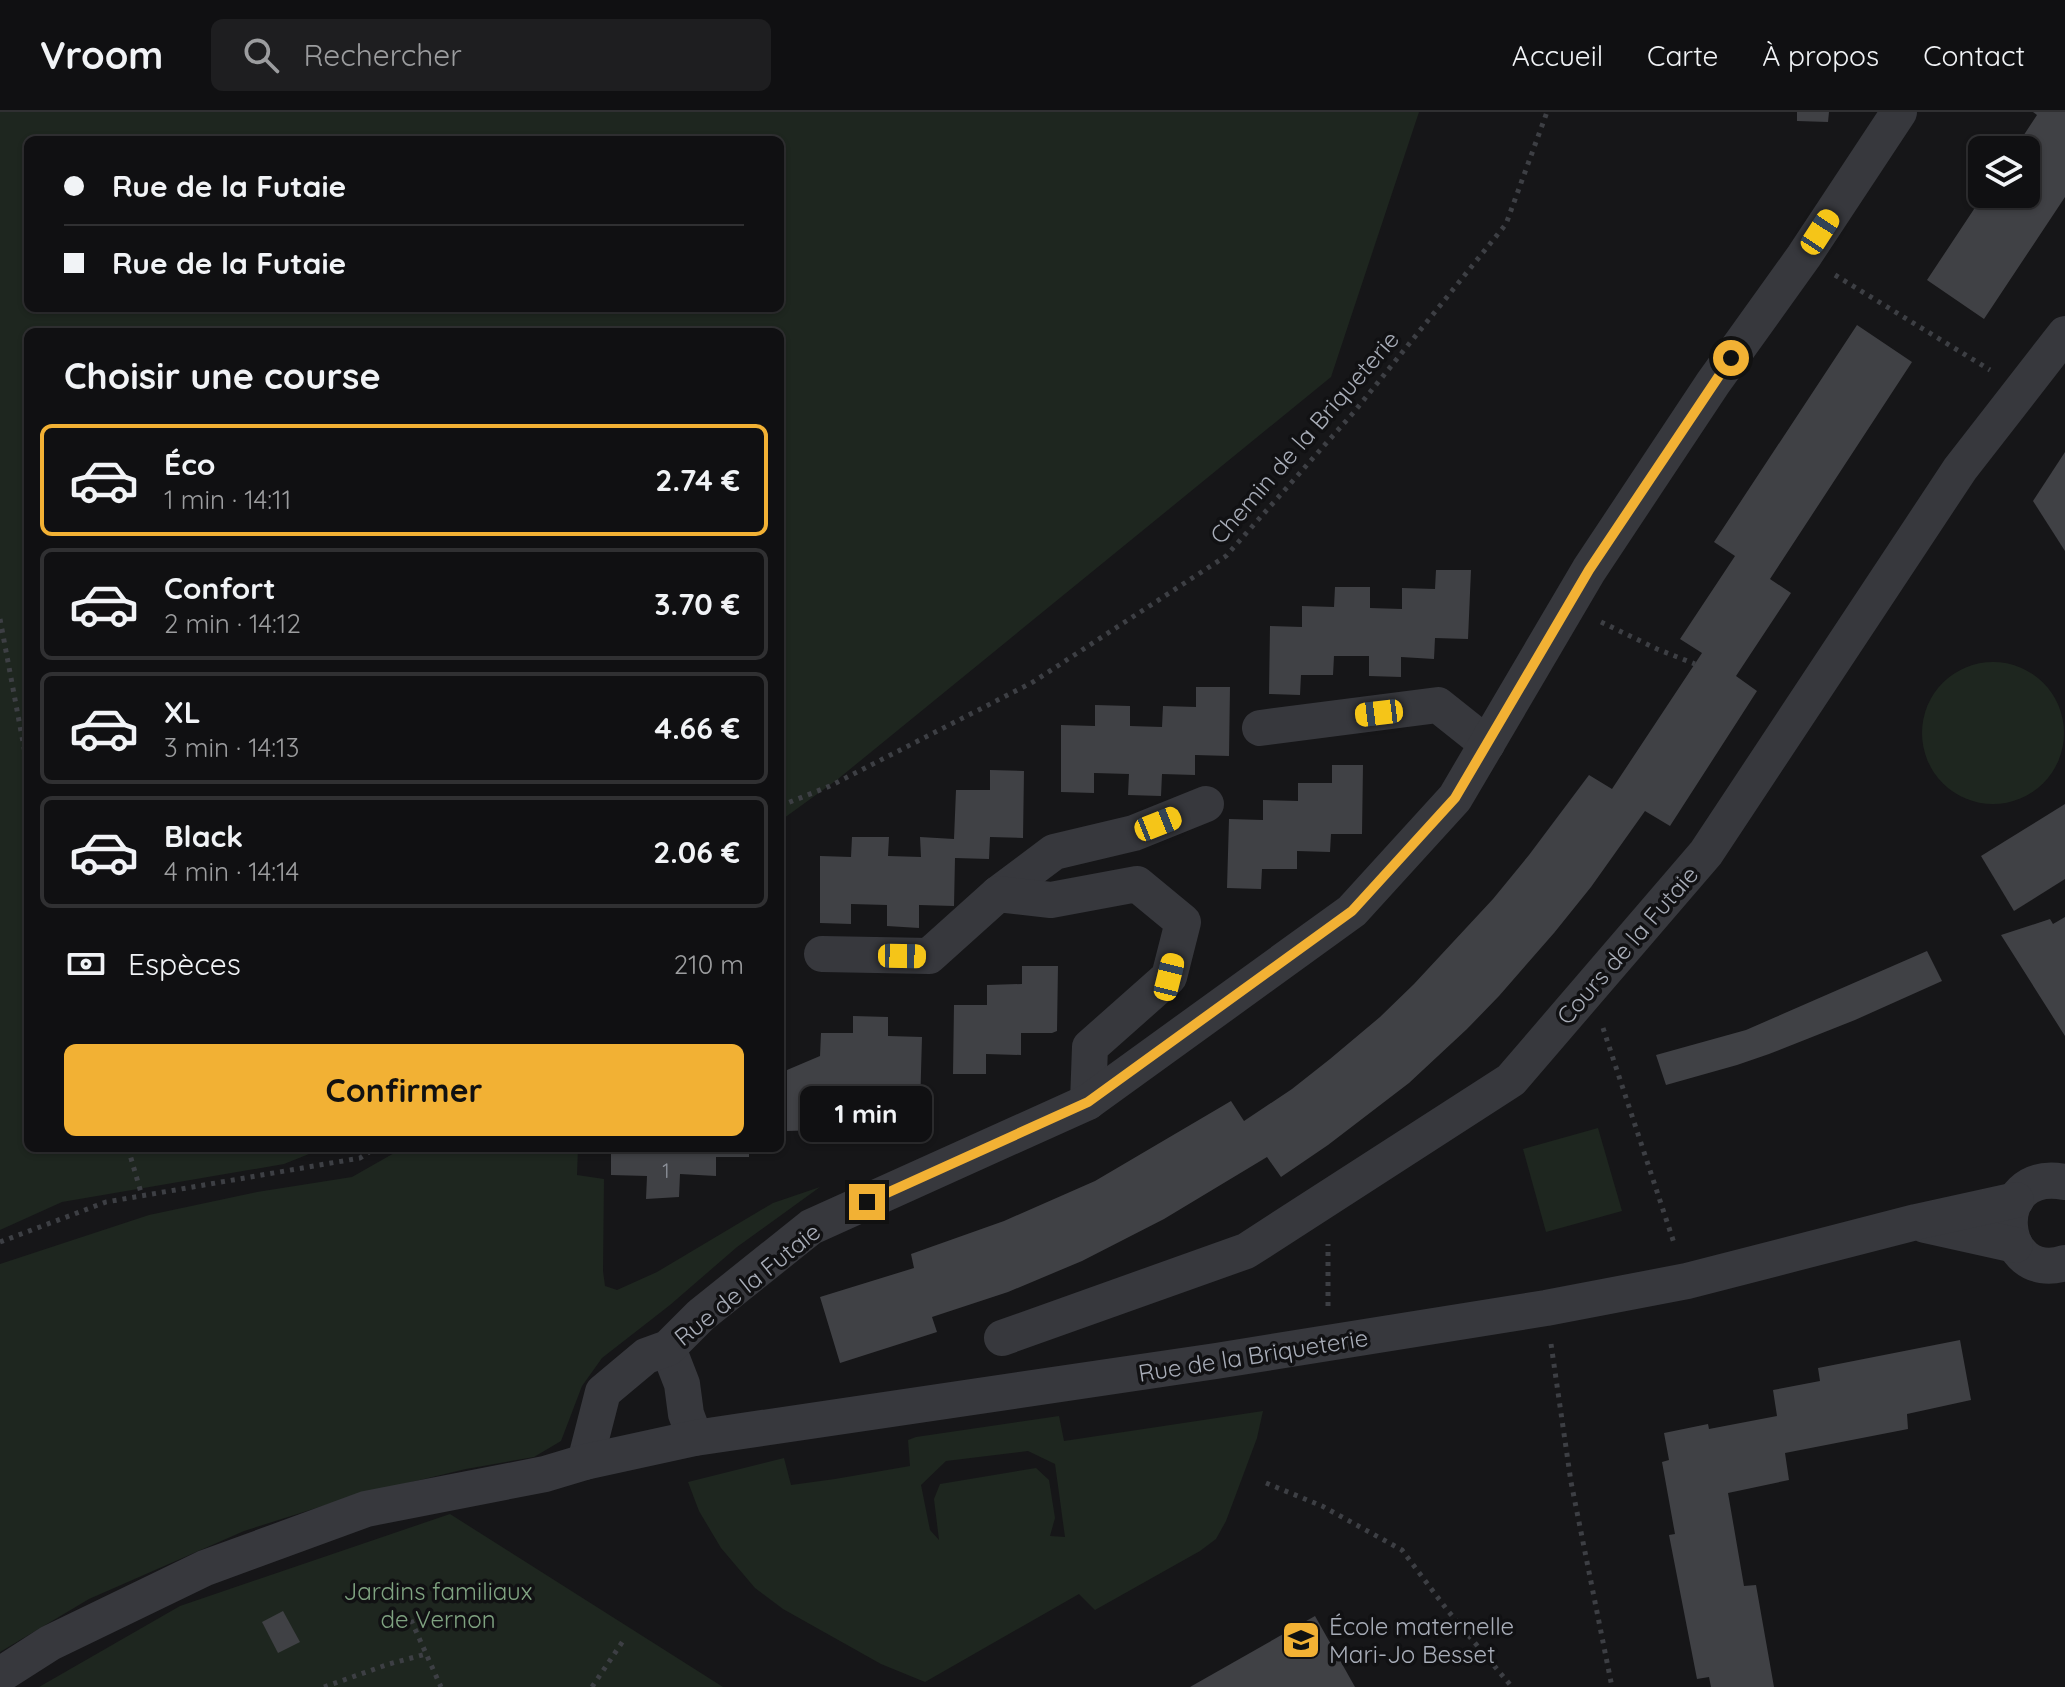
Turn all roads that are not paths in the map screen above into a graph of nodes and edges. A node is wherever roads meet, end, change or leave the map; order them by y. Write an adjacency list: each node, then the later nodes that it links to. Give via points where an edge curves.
1 (1899, 112): 4 (street, Rue de la Futaie, via 1589,570)
2 (2065, 334): 13 (street, Cours de la Futaie, via 1960,469 1706,853 1511,1080 1246,1251)
3 (1260, 728): 4 (street, via 1438,705)
4 (1487, 744): 8 (street, Rue de la Futaie, via 1455,798 1352,911)
5 (1206, 804): 6 (street, via 1134,833 1054,852)
6 (998, 894): 7 (street, via 929,956); 8 (street, via 1051,900 1137,884 1183,922 1169,977 1090,1047)
7 (822, 954)
8 (1088, 1102): 14 (street, Rue de la Futaie, via 811,1227)
9 (2047, 1182): 10 (street, Rue de la Briqueterie); 11 (street, via 2008,1222 2010,1234)
10 (1916, 1222): 11 (street, Rue de la Briqueterie); 15 (street, Rue de la Briqueterie, via 1687,1281 1546,1308)
11 (2041, 1258): 12 (street)
12 (2065, 1292)
13 (1002, 1338)
14 (668, 1348): 15 (street, Rue de la Futaie); 16 (street, Rue de la Futaie, via 646,1356 603,1392)
15 (695, 1438): 16 (street, Rue de la Briqueterie)
16 (585, 1462): 17 (street, Rue de la Briqueterie, via 366,1509 205,1568 50,1643)
17 (0, 1675)

